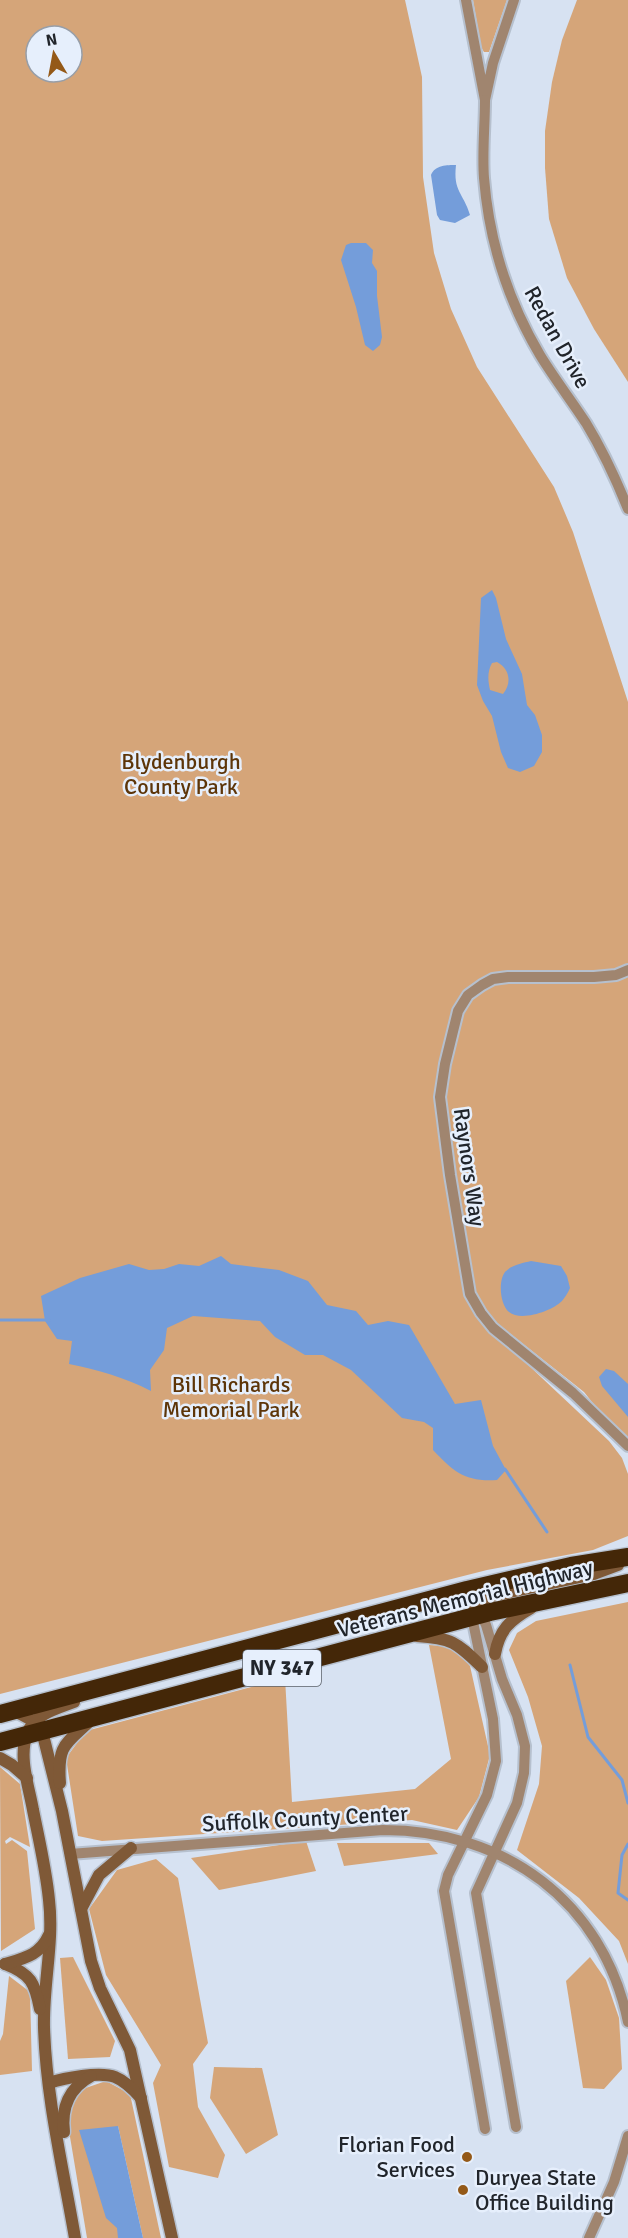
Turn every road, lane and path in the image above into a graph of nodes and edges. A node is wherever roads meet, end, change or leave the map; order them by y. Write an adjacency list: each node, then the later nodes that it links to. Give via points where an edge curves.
1 (466, 0): 3 (street, Redan Drive)
2 (514, 0): 3 (street, Redan Drive)
3 (485, 100): 4 (street, Redan Drive, via 484,177 505,280 537,350 600,447)
4 (628, 509)
5 (628, 970): 6 (street, Raynors Way, via 594,977 508,977 482,985 468,995 458,1011 440,1097 470,1294 493,1328 573,1393)
6 (628, 1446)
7 (628, 1547): 9 (street)
8 (628, 1557): 9 (highway, Veterans Memorial Highway / NY 347)
9 (602, 1561): 12 (highway, Veterans Memorial Highway / NY 347)
10 (628, 1562): 14 (street, via 594,1574 487,1598)
11 (628, 1583): 13 (highway, Veterans Memorial Highway / NY 347)
12 (446, 1595): 14 (street, via 465,1598); 18 (highway, Veterans Memorial Highway / NY 347)
13 (545, 1599): 14 (highway, Veterans Memorial Highway / NY 347); 16 (street, via 507,1624)
14 (476, 1613): 15 (highway, Veterans Memorial Highway / NY 347); 16 (street); 17 (street)
15 (401, 1636): 17 (street, via 446,1639); 20 (highway, Veterans Memorial Highway / NY 347)
16 (495, 1654): 28 (street, via 525,1746 517,1803)
17 (482, 1667): 26 (street, via 495,1728 496,1761 487,1795)
18 (120, 1682): 19 (highway, Veterans Memorial Highway / NY 347); 21 (street, via 46,1713)
19 (7, 1712): 21 (street, via 26,1716)
20 (93, 1718): 21 (highway, Veterans Memorial Highway / NY 347); 25 (street, via 68,1740 61,1752 58,1771)
21 (33, 1730): 22 (highway, Veterans Memorial Highway / NY 347); 24 (street, via 24,1760); 25 (street)
22 (0, 1742)
23 (0, 1758): 24 (street)
24 (27, 1778): 31 (street, via 46,1876)
25 (62, 1811): 29 (street)
26 (465, 1841): 27 (street, Suffolk County Center, via 424,1832 383,1830); 28 (street, Suffolk County Center); 38 (street, via 448,1875 445,1896)
27 (131, 1848): 29 (street, Suffolk County Center); 30 (street, via 99,1875)
28 (495, 1852): 32 (street, Suffolk County Center, via 534,1876 584,1924 611,1969); 37 (street, via 476,1893)
29 (70, 1854): 30 (street)
30 (81, 1908): 36 (street, via 93,1970 127,2041)
31 (51, 1933): 33 (street); 33 (street, via 38,1952 5,1964 32,1980)
32 (628, 2022)
33 (44, 2025): 35 (street)
34 (92, 2076): 35 (street); 36 (street, via 114,2076); 40 (street, via 72,2092 63,2112 71,2172)
35 (48, 2083): 40 (street)
36 (141, 2098): 42 (street)
37 (516, 2127)
38 (485, 2128)
39 (628, 2136): 43 (street, via 614,2182)
40 (70, 2211): 41 (street)
41 (75, 2238)
42 (172, 2238)
43 (589, 2238)

